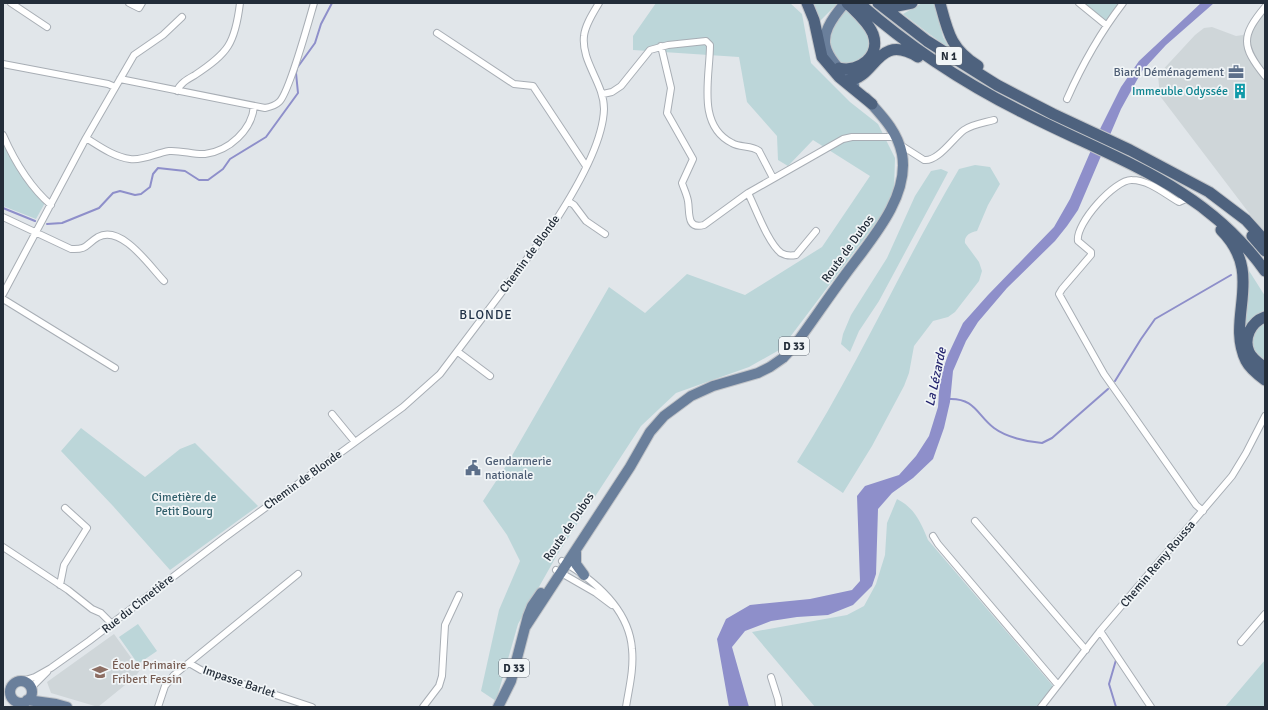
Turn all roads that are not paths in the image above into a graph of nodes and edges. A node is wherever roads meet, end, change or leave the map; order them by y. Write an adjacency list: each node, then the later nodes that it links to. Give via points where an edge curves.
1 (11, 3): 19 (street)
2 (129, 3): 3 (street, via 139,8)
3 (142, 3)
4 (240, 3): 29 (street, via 236,31 225,51 215,61 180,84)
5 (314, 3): 33 (street, via 283,97 273,106)
6 (599, 3): 30 (street, Chemin de Blonde, via 584,35 584,49)
7 (807, 3): 32 (highway, via 814,20 822,57 839,77)
8 (846, 3): 23 (main road, Route de Dubos / D 33, via 825,30 825,43); 23 (highway, via 866,22 873,34 874,43 873,52 861,66 847,70)
9 (859, 3): 34 (highway, N 1, via 918,50)
10 (878, 3): 35 (highway, N 1, via 927,41 967,67)
11 (888, 3): 12 (highway, via 897,6)
12 (912, 3)
13 (940, 3): 35 (highway, via 948,34 961,53)
14 (1079, 3): 18 (street)
15 (1123, 3): 18 (street)
16 (1265, 7): 25 (street, via 1250,26 1246,40 1253,62)
17 (182, 17): 26 (street, via 163,35 134,55)
18 (1106, 25): 31 (street)
19 (47, 27)
20 (437, 33): 40 (street, via 514,84 533,86)
21 (661, 46): 30 (street, via 646,53 621,86 612,92); 41 (street, via 702,41 709,43 707,93 712,120 719,133 732,143 759,151); 44 (street, via 671,88 667,113 693,159 682,183 688,200 690,221 697,226 704,225)
22 (3, 64): 28 (street)
23 (839, 68): 27 (main road, Route de Dubos / D 33)
24 (863, 74): 27 (highway); 32 (highway); 34 (highway, via 885,53 907,50 999,105)
25 (1265, 76)
26 (120, 79): 28 (street); 29 (street)
27 (849, 80): 32 (main road, Route de Dubos / D 33)
28 (115, 87): 38 (street)
29 (177, 91): 33 (street)
30 (602, 94): 40 (street, Chemin de Blonde, via 604,109 601,128)
31 (1067, 99)
32 (869, 100): 39 (main road, Route de Dubos / D 33, via 890,125)
33 (254, 106): 38 (street, via 250,124 244,132 216,152 204,154 171,151 130,159 119,156)
34 (1023, 113): 43 (highway, N 1)
35 (1053, 114): 42 (highway, N 1)
36 (994, 120): 39 (street, via 972,125 935,157 927,160)
37 (3, 135): 47 (street, via 10,151 39,195)
38 (86, 138): 47 (street)
39 (898, 141): 41 (street, via 847,138); 68 (main road, Route de Dubos / D 33, via 903,161 902,176 886,219 795,345 770,367 713,386 675,406 650,432)
40 (586, 166): 46 (street, Chemin de Blonde)
41 (772, 178): 44 (street)
42 (1187, 180): 52 (highway, via 1229,205); 53 (highway, N 1, via 1222,206)
43 (1177, 188): 45 (highway); 54 (highway, N 1, via 1232,231)
44 (748, 193): 49 (street, via 774,246 786,256 800,252)
45 (1188, 198): 63 (highway, via 1228,237 1238,254 1243,272 1241,348 1246,362); 70 (street, via 1179,202 1142,181 1121,182 1080,227 1078,241 1091,252 1091,256 1059,294 1104,374 1196,505)
46 (568, 201): 51 (street, via 586,221); 59 (street, Chemin de Blonde)
47 (51, 205): 50 (street)
48 (3, 217): 50 (street)
49 (816, 231)
50 (36, 232): 55 (street, via 71,249 81,249 107,234 113,236 132,246); 56 (street)
51 (604, 234)
52 (1265, 241)
53 (1265, 251)
54 (1265, 271)
55 (164, 281)
56 (3, 294)
57 (3, 299): 60 (street)
58 (1265, 317): 61 (highway, via 1254,324 1248,333 1247,341 1249,352)
59 (458, 352): 62 (street); 67 (street, Chemin de Blonde, via 430,384)
60 (115, 368)
61 (1265, 368)
62 (490, 376)
63 (1265, 380)
64 (332, 414): 67 (street)
65 (1265, 416): 66 (street, Chemin Remy Roussa)
66 (1263, 427): 70 (street, Chemin Remy Roussa, via 1232,476)
67 (355, 442): 73 (street, Chemin de Blonde)
68 (641, 446): 75 (main road, Route de Dubos / D 33); 76 (main road, Route de Dubos / D 33, via 627,463)
69 (65, 508): 80 (street, via 87,528 64,565)
70 (1203, 511): 85 (street, Chemin Remy Roussa)
71 (975, 521): 87 (street)
72 (933, 536): 92 (street)
73 (224, 538): 84 (street, Rue du Cimetière)
74 (3, 547): 80 (street)
75 (576, 550): 76 (main road, Route de Dubos / D 33); 79 (main road, via 574,558)
76 (564, 563): 77 (main road, Route de Dubos / D 33); 79 (street)
77 (558, 572): 82 (street, via 596,593); 102 (main road, Route de Dubos / D 33, via 526,626 510,681)
78 (298, 574): 88 (street)
79 (584, 575): 82 (street, via 605,593)
80 (60, 585): 84 (street, via 92,610 101,613)
81 (459, 596): 101 (street, via 444,626 442,676 439,686)
82 (615, 608): 103 (street, via 627,629 632,648 632,671)
83 (1265, 614): 86 (street)
84 (112, 624): 89 (street, Rue du Cimetière)
85 (1100, 631): 87 (street, Chemin Remy Roussa); 106 (street)
86 (1241, 642)
87 (1086, 650): 92 (street, Chemin Remy Roussa)
88 (189, 663): 99 (street, via 169,680); 100 (street, Impasse Barlet, via 201,670)
89 (51, 668): 91 (street, Rue du Cimetière, via 35,677); 93 (street, Rue du Cimetière)
90 (771, 678): 104 (street)
91 (12, 683): 93 (main road, via 26,682); 96 (main road, via 11,695)
92 (1058, 686): 105 (street, Chemin Remy Roussa)
93 (31, 689): 94 (main road); 97 (main road)
94 (28, 700): 96 (main road); 97 (main road)
95 (3, 701): 96 (main road)
96 (15, 701)
97 (56, 705): 98 (main road)
98 (67, 707)
99 (158, 707)
100 (312, 707)
101 (423, 707)
102 (498, 707)
103 (626, 707)
104 (779, 707)
105 (1041, 707)
106 (1151, 707)

